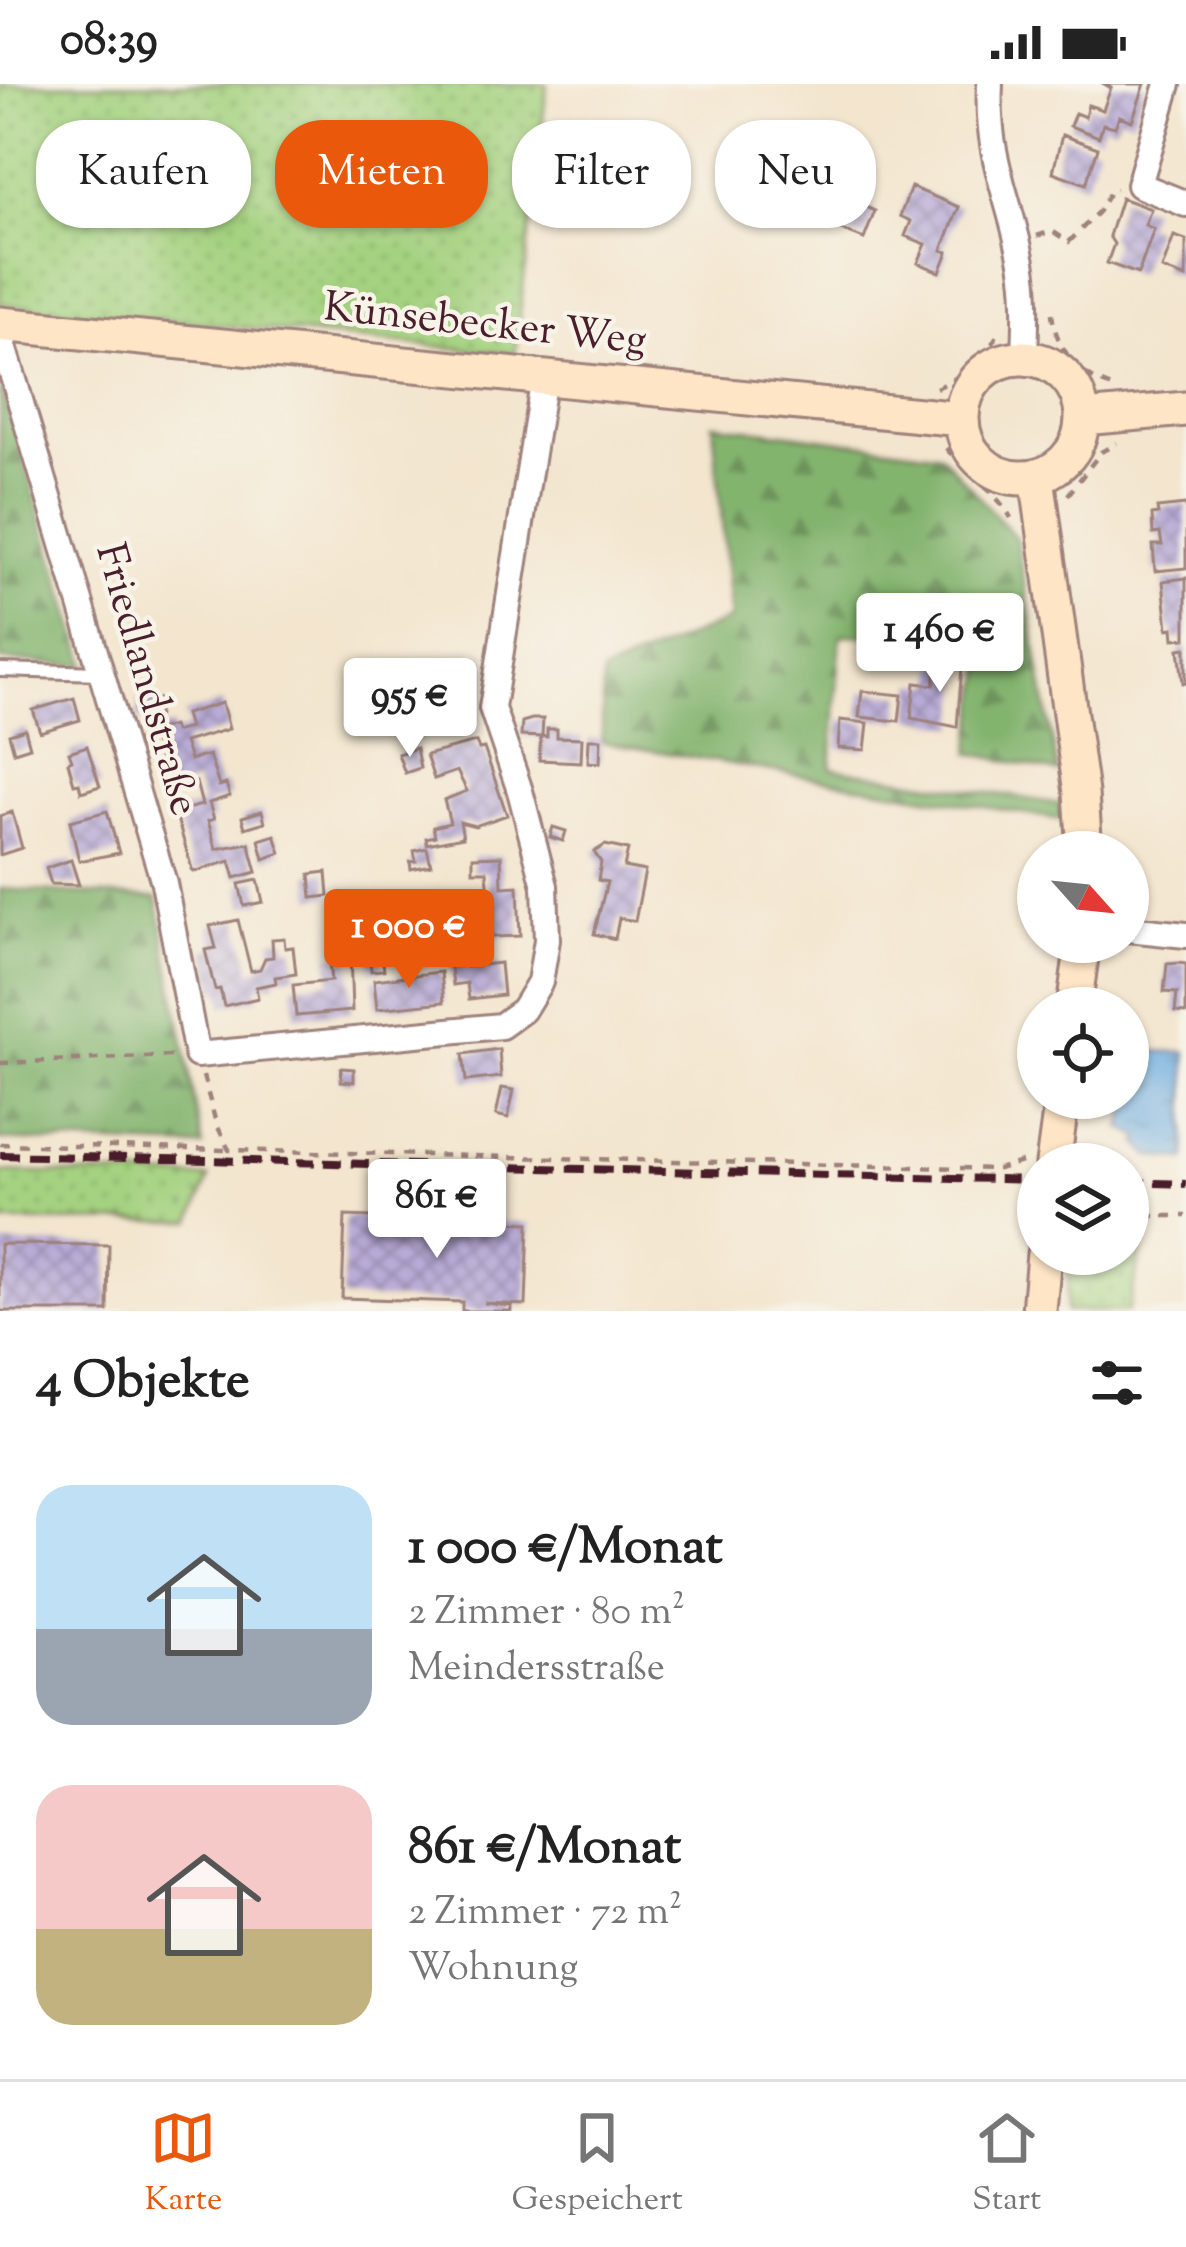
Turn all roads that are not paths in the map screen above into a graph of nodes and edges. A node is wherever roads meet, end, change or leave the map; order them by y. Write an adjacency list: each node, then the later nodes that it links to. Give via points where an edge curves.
1 (991, 84): 5 (street, via 996,173 1022,263)
2 (1168, 84): 3 (street, via 1139,185)
3 (1186, 204)
4 (0, 329): 6 (street, Künsebecker Weg); 12 (street, Friedlandstraße)
5 (1025, 358): 8 (street, via 980,375); 9 (street, via 1066,376)
6 (544, 377): 8 (street, Künsebecker Weg); 12 (street, Friedlandstraße, via 492,708 545,886 548,940 539,982 523,1010 501,1026 197,1055 164,884)
7 (1186, 410): 9 (street)
8 (961, 418): 10 (street, via 967,445 985,467 1010,478)
9 (1083, 418): 10 (street, via 1061,465)
10 (1037, 477): 13 (street)
11 (0, 670): 12 (lane)
12 (102, 673)
13 (1084, 831)
14 (1149, 931): 15 (street)
15 (1186, 935)
16 (1042, 1275): 17 (street)
17 (1039, 1311)

